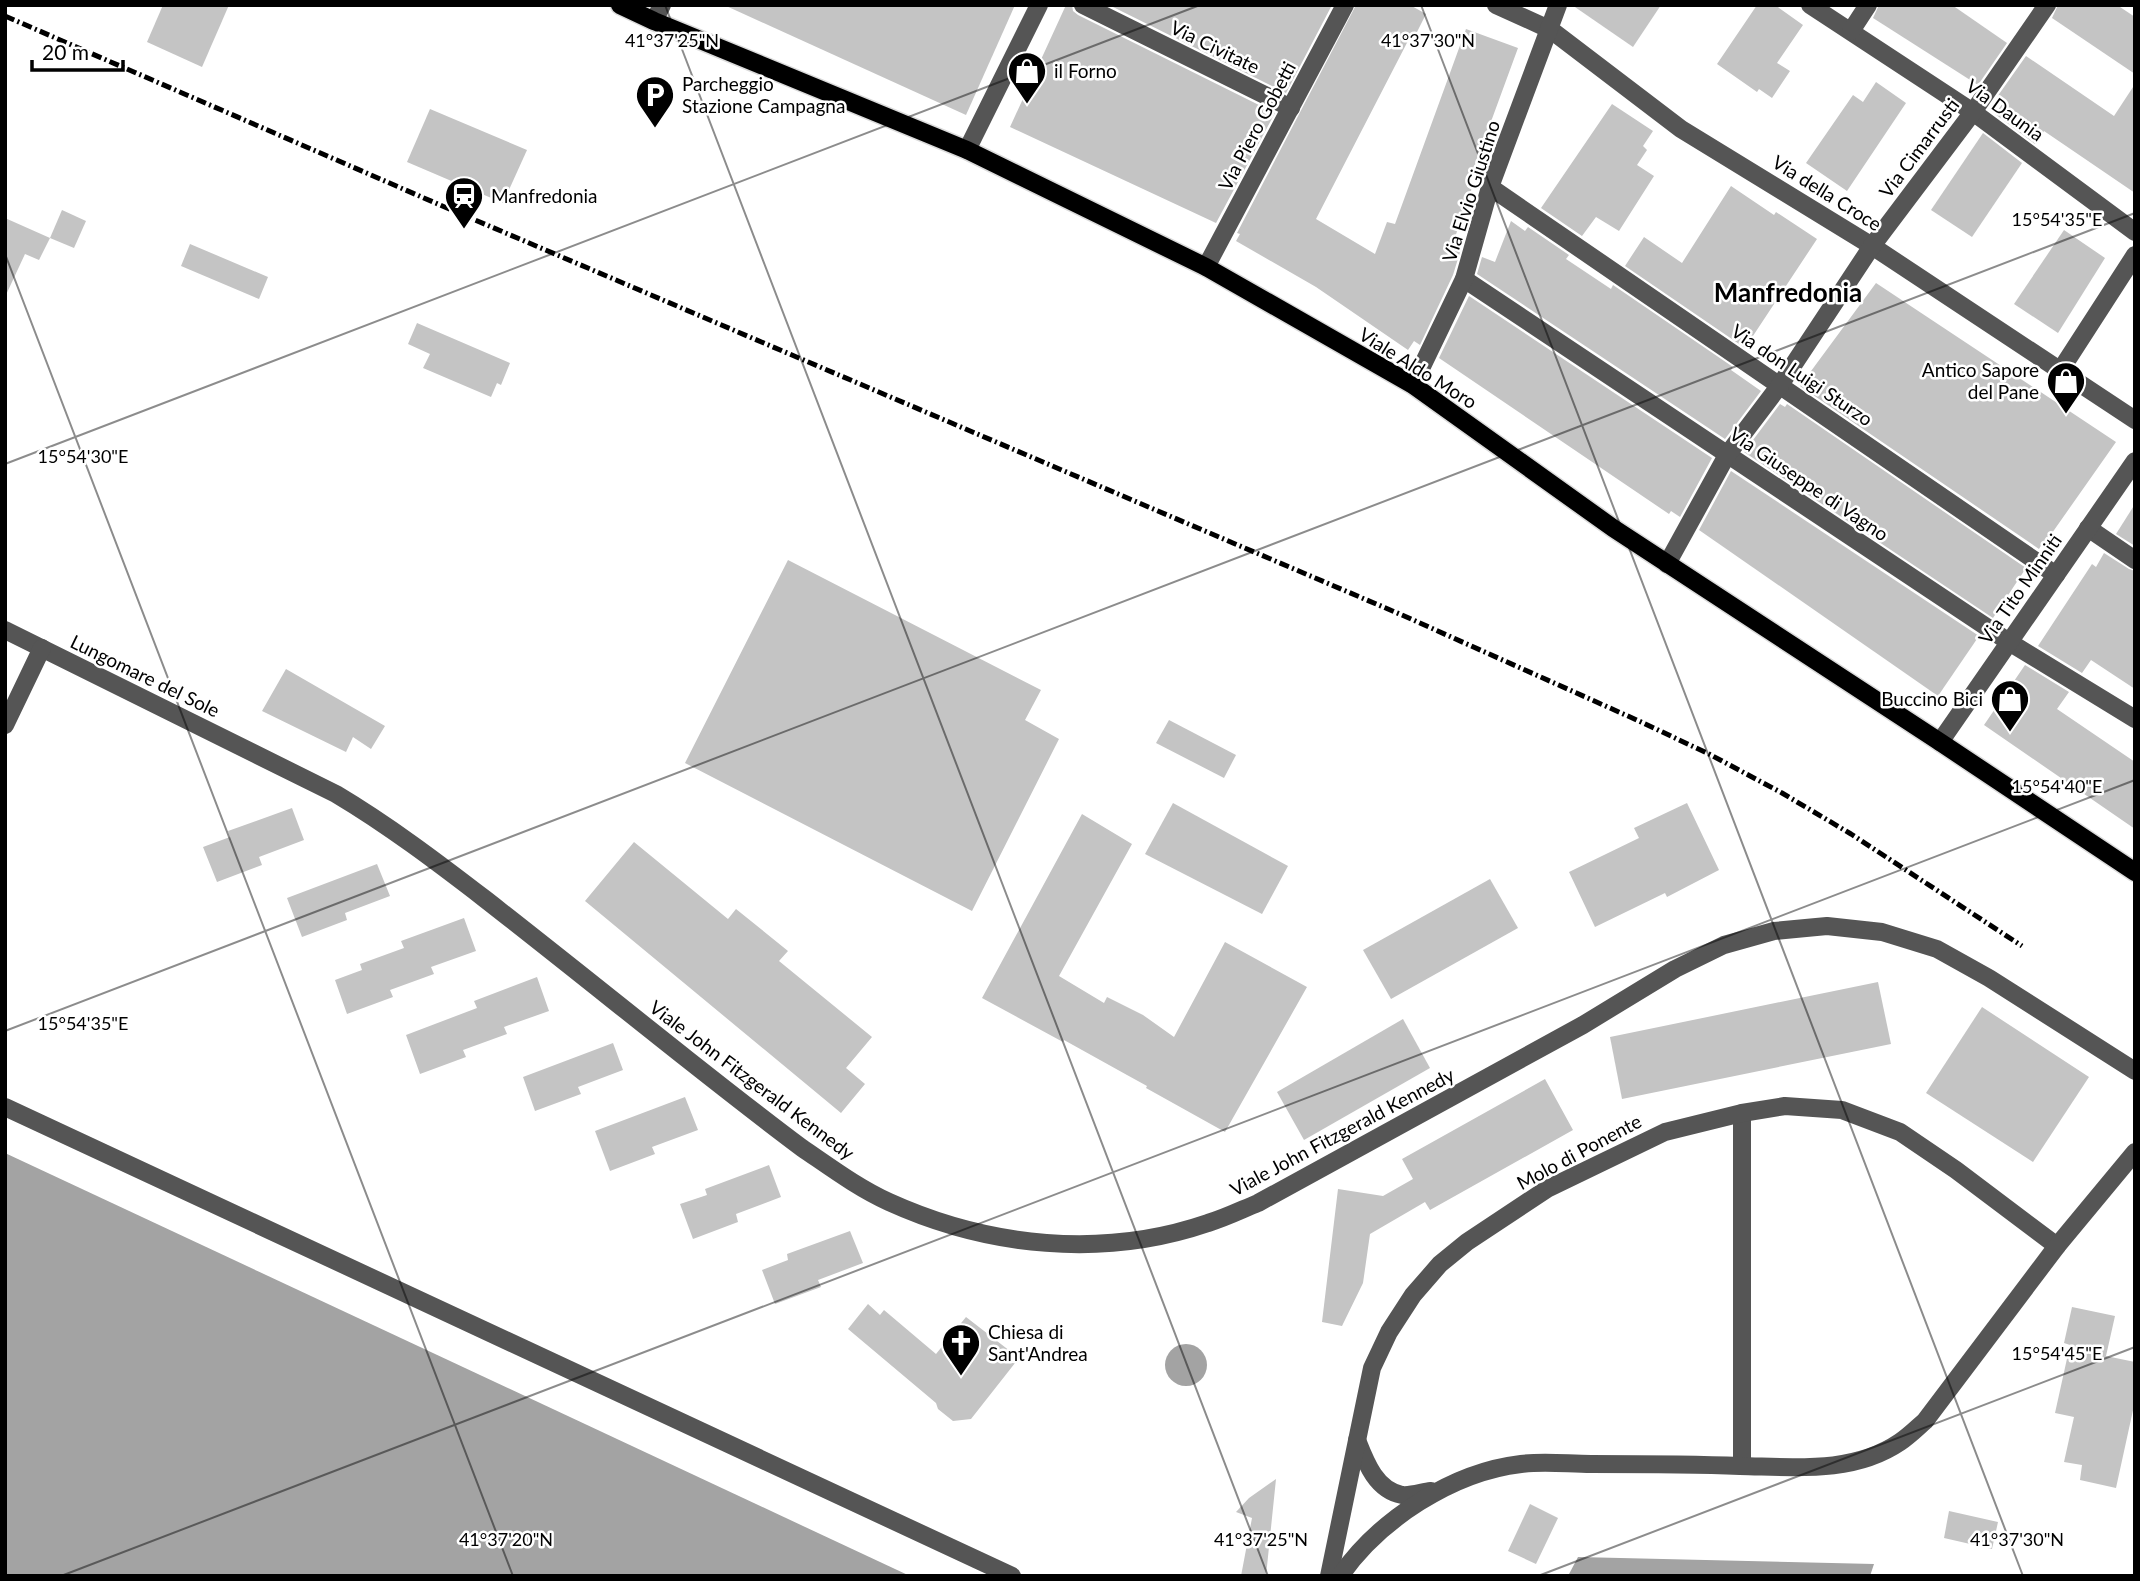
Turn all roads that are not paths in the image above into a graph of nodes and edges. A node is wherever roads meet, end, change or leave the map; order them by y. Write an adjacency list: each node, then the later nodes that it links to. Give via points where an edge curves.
1 (620, 5): 10 (main road, Viale Aldo Moro)
2 (1039, 5): 15 (street)
3 (1083, 5): 13 (street, Via Civitate)
4 (1345, 5): 13 (street, Via Piero Gobetti)
5 (1496, 5): 11 (street, Via della Croce)
6 (1558, 5): 11 (street, Via Elvio Giustino)
7 (1810, 5): 12 (street, Via Daunia)
8 (1868, 5): 12 (street)
9 (2047, 5): 14 (street, Via Cimarrusti)
10 (658, 13): 15 (main road, Viale Aldo Moro)
11 (1551, 30): 16 (street, Via Elvio Giustino); 18 (street, Via della Croce, via 1681,129)
12 (1851, 31): 14 (street, Via Daunia)
13 (1291, 108): 20 (street, Via Piero Gobetti)
14 (1973, 112): 17 (street, Via Daunia); 18 (street, Via Cimarrusti)
15 (967, 150): 20 (main road, Viale Aldo Moro)
16 (1490, 187): 21 (street, Via Elvio Giustino); 24 (street, Via don Luigi Sturzo)
17 (2135, 232)
18 (1872, 246): 22 (street, Via della Croce); 24 (street, Via Cimarrusti)
19 (2135, 255): 22 (street)
20 (1206, 267): 23 (main road, Viale Aldo Moro)
21 (1464, 279): 23 (street, Via Elvio Giustino); 26 (street, Via Giuseppe di Vagno)
22 (2060, 371): 25 (street, Via della Croce)
23 (1413, 385): 30 (main road, Viale Aldo Moro)
24 (1780, 385): 26 (street, Via Cimarrusti); 31 (street, Via don Luigi Sturzo)
25 (2135, 420)
26 (1727, 455): 30 (street, Via Cimarrusti); 33 (street, Via Giuseppe di Vagno)
27 (2135, 461): 28 (street, Via Tito Minniti)
28 (2088, 528): 29 (street); 31 (street, Via Tito Minniti)
29 (2135, 560)
30 (1667, 564): 37 (main road, Viale Aldo Moro)
31 (2056, 575): 33 (street, Via Tito Minniti)
32 (5, 629): 34 (street, Lungomare del Sole)
33 (2009, 642): 35 (street, Via Giuseppe di Vagno); 37 (street, Via Tito Minniti)
34 (42, 648): 36 (street); 38 (street, Lungomare del Sole)
35 (2135, 719)
36 (5, 725)
37 (1940, 742): 39 (main road, Viale Aldo Moro)
38 (267, 759): 40 (street, Viale John Fitzgerald Kennedy, via 370,814 834,1170 887,1201 1001,1238 1108,1243 1207,1224 1258,1203 1583,1025 1675,969 1724,945 1774,931 1827,926 1882,932 1937,948)
39 (2135, 872)
40 (2135, 1070)
41 (5, 1107): 48 (street)
42 (1742, 1112): 44 (street, Molo di Ponente, via 1785,1107 1842,1110 1900,1132); 45 (street, Molo di Ponente, via 1665,1132 1547,1189 1440,1264 1413,1295 1372,1367); 46 (street)
43 (2135, 1152): 44 (street)
44 (2057, 1246): 46 (street, via 1925,1421 1900,1442 1869,1458 1838,1466)
45 (1357, 1440): 47 (street, via 1368,1468 1385,1488 1404,1495); 49 (street, Molo di Ponente)
46 (1742, 1466): 47 (street, via 1521,1464)
47 (1444, 1488): 50 (street, via 1383,1528)
48 (1012, 1576)
49 (1329, 1576)
50 (1340, 1576)

